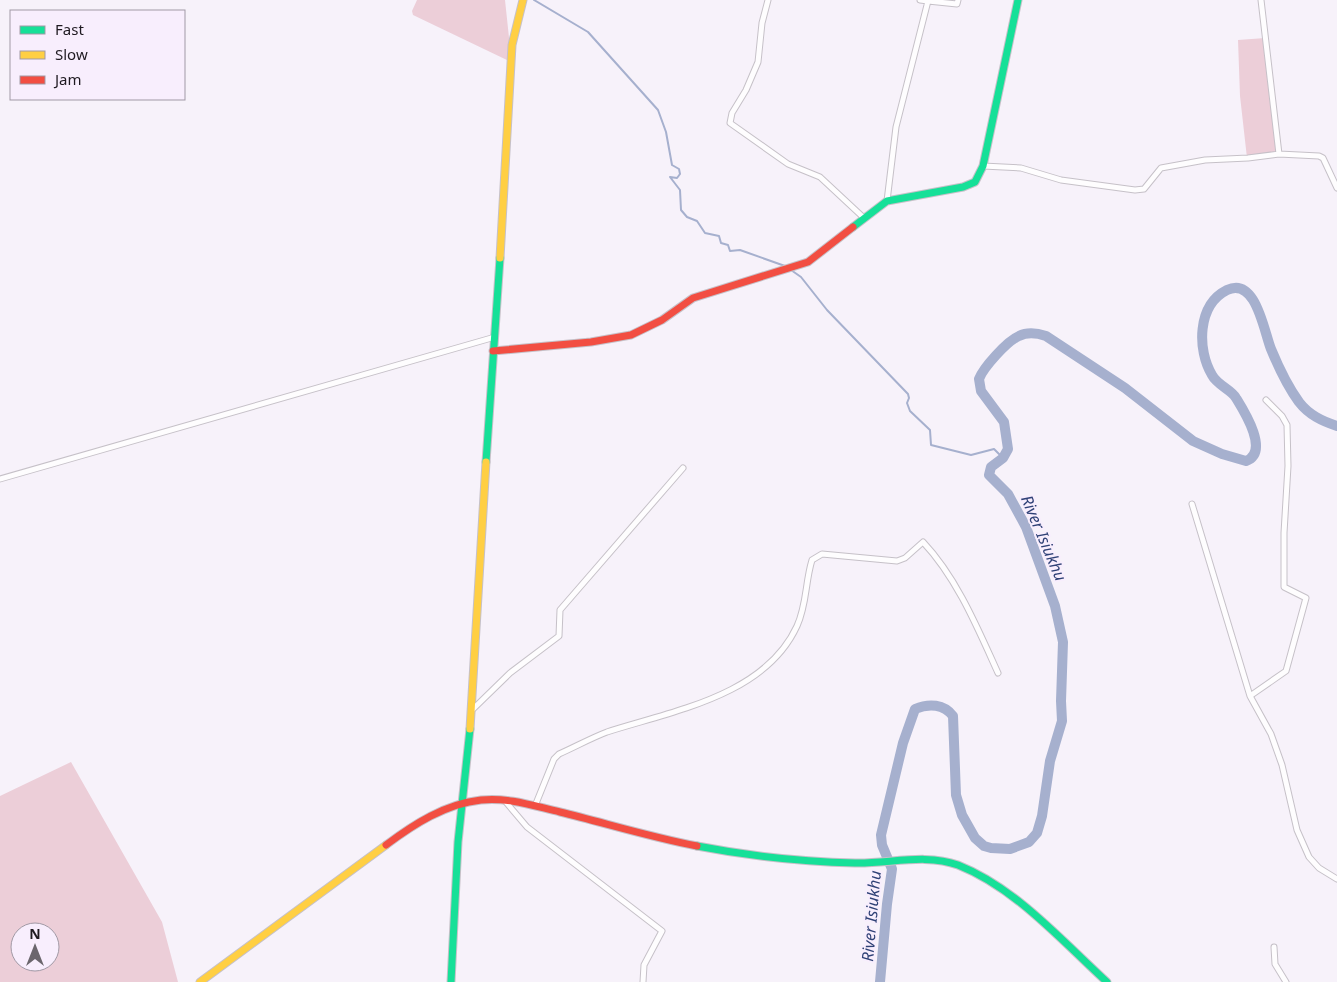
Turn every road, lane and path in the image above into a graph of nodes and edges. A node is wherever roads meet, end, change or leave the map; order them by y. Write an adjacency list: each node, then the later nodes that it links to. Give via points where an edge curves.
1 (523, 0): 13 (street, via 512,45)
2 (768, 0): 12 (street, via 758,62 730,123 788,164 820,177)
3 (920, 0): 7 (street)
4 (958, 0): 7 (street, via 957,4)
5 (1018, 0): 9 (street)
6 (1261, 0): 8 (street)
7 (928, 1): 11 (street, via 896,127)
8 (1279, 154): 9 (street, via 1204,160 1161,168 1144,189 1135,190 1060,180 1021,168); 10 (street, via 1323,158)
9 (983, 166): 11 (street, via 974,182 963,187)
10 (1337, 188)
11 (887, 201): 12 (street)
12 (864, 218): 14 (street, via 808,262 693,298 662,320 631,335)
13 (495, 337): 14 (street); 17 (street)
14 (493, 351): 21 (street, via 480,585)
15 (1266, 400): 20 (street, via 1287,425 1284,587 1306,598 1286,671)
16 (683, 468): 21 (street, via 560,610 559,636 510,673)
17 (0, 480)
18 (1192, 504): 20 (street)
19 (998, 673): 24 (street, via 959,595 923,542 897,561 822,554 812,560 806,599 797,627 787,644 758,672 730,691 605,733 559,754)
20 (1250, 696): 25 (street, via 1271,734 1282,765 1297,830 1309,858)
21 (469, 713): 23 (street, via 467,772)
22 (505, 800): 23 (street); 24 (street); 29 (street, via 527,827 662,931 644,965)
23 (461, 804): 27 (street, via 437,812 402,833); 28 (street)
24 (534, 806): 30 (street, via 732,852 826,862 946,862 979,875 1006,892)
25 (1337, 880)
26 (1274, 947): 31 (street, via 1275,964)
27 (200, 982)
28 (451, 982)
29 (643, 982)
30 (1107, 982)
31 (1286, 982)

